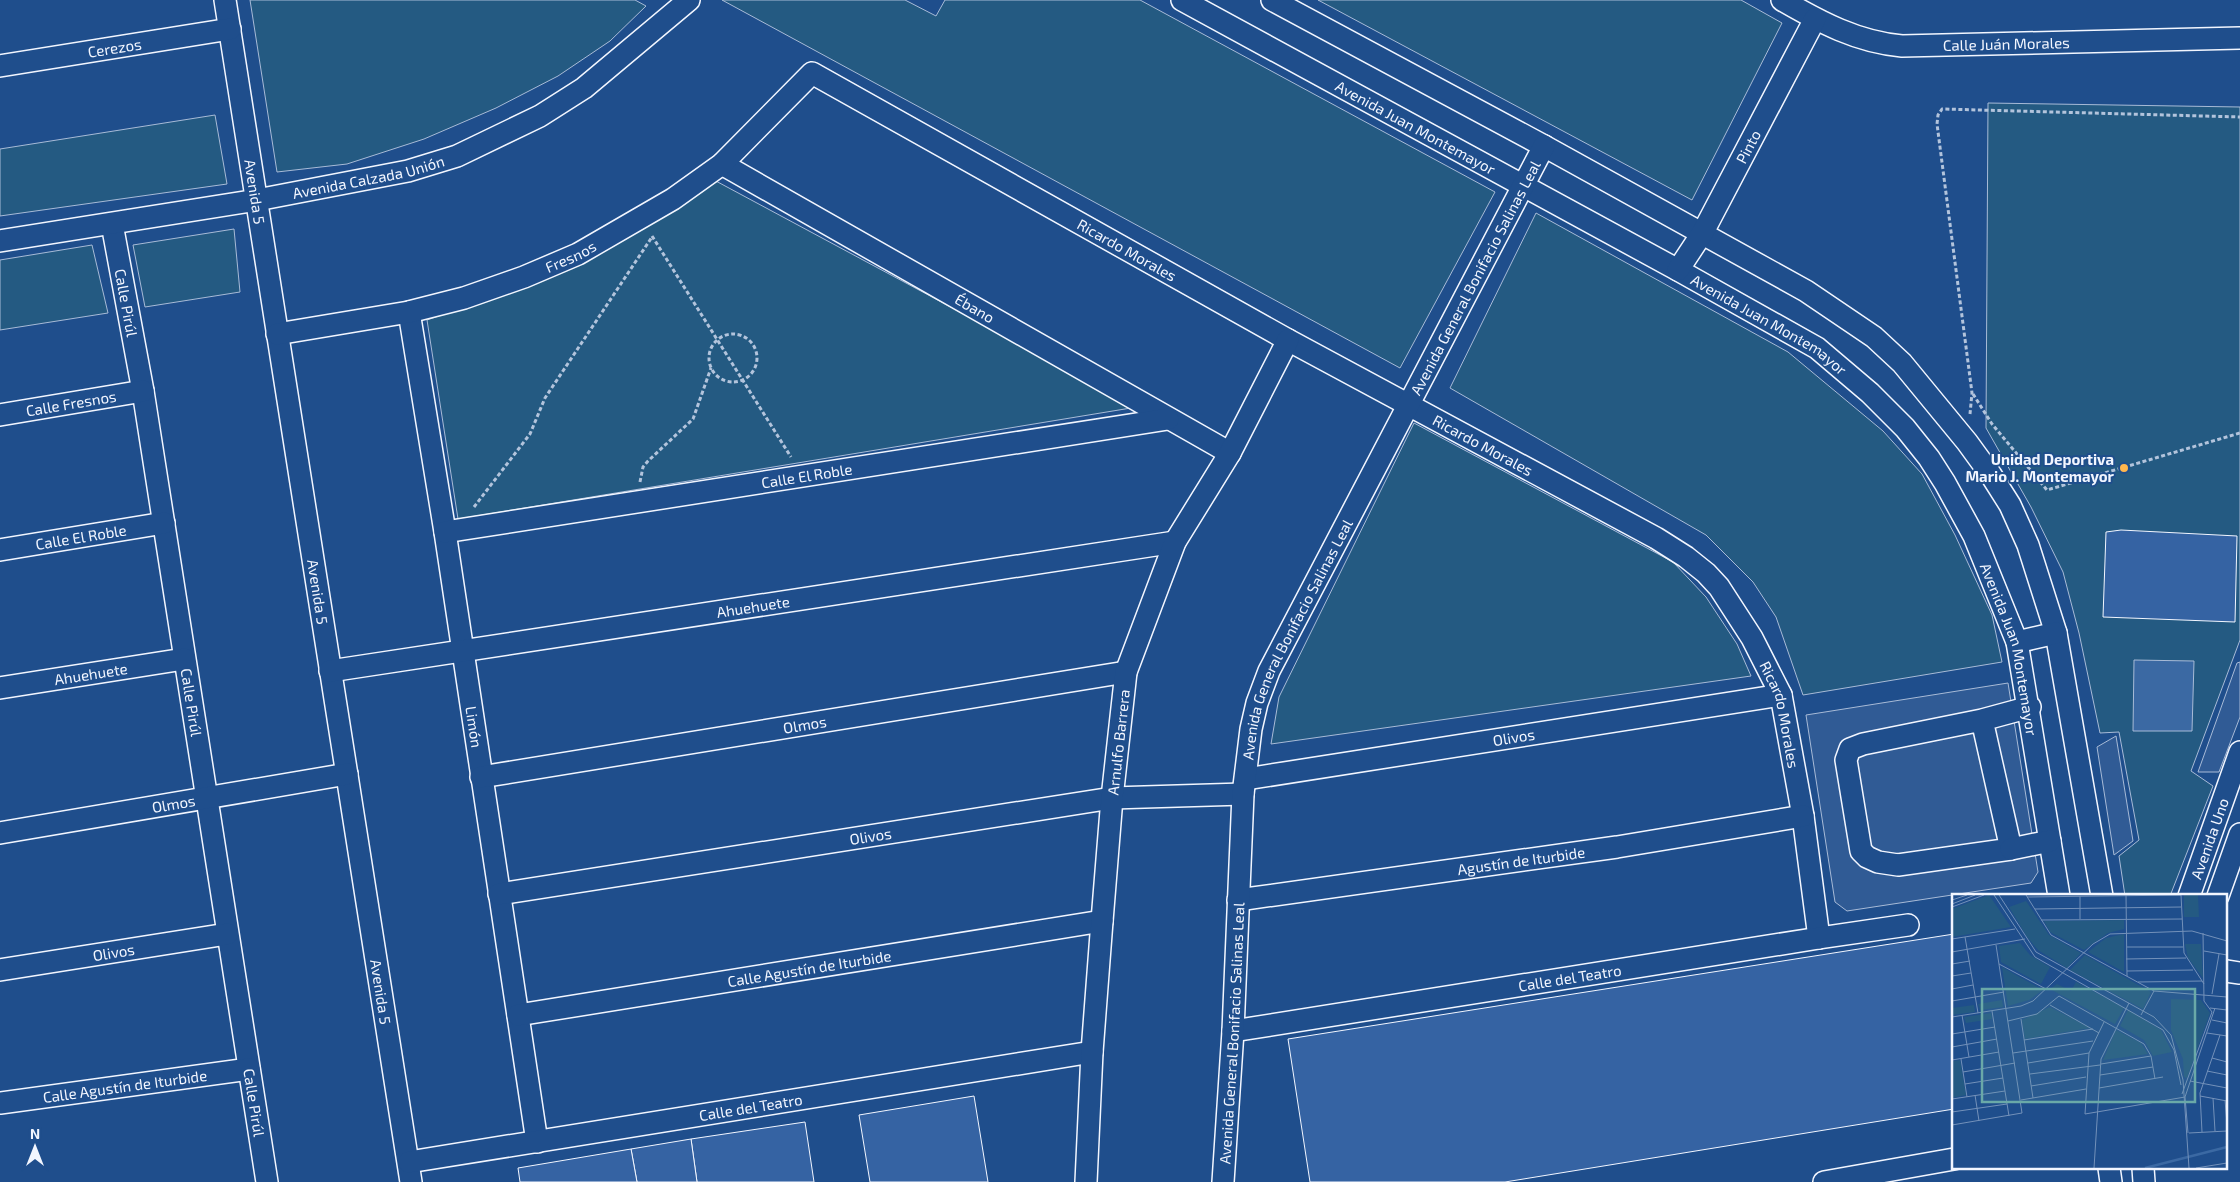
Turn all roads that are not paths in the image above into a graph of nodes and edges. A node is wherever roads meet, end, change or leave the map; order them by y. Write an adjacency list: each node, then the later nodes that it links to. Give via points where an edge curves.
1 (225, 0): 7 (street, Avenida 5)
2 (1182, 0): 13 (street, Avenida Juan Montemayor)
3 (1272, 0): 11 (street)
4 (1782, 0): 6 (street, Calle Juán Morales)
5 (685, 1): 14 (street, Avenida Calzada Unión, via 584,88 503,136 457,156 408,171)
6 (1814, 19): 8 (street, Calle Juán Morales, via 1856,37 1902,46); 16 (street, Pinto)
7 (230, 29): 9 (street, Cerezos); 14 (street, Avenida 5)
8 (2240, 38)
9 (0, 66)
10 (812, 73): 12 (street, Fresnos); 21 (street, Ricardo Morales)
11 (1544, 146): 13 (street, Avenida General Bonifacio Salinas Leal); 16 (street)
12 (722, 164): 19 (street, Fresnos, via 673,199 646,228 524,277 464,298); 25 (street, Ébano)
13 (1524, 186): 18 (street, Avenida Juan Montemayor); 23 (street, Avenida General Bonifacio Salinas Leal)
14 (256, 200): 15 (street, Avenida Calzada Unión); 20 (street, Avenida 5)
15 (112, 224): 17 (street, Avenida Calzada Unión); 22 (street, Calle Pirúl)
16 (1702, 232): 18 (street, Pinto); 31 (street, via 1845,316 1902,363 1967,442 2010,505 2028,545)
17 (0, 241)
18 (1678, 270): 32 (street, Avenida Juan Montemayor, via 1817,348 1905,428 1937,470 1974,536)
19 (409, 312): 20 (street, Fresnos); 28 (street, Limón)
20 (277, 334): 35 (street, Avenida 5)
21 (1288, 340): 23 (street, Ricardo Morales); 26 (street, Arnulfo Barrera)
22 (143, 391): 24 (street, Calle Fresnos); 27 (street, Calle Pirúl)
23 (1408, 404): 38 (street, Ricardo Morales, via 1656,538 1700,568 1736,611); 44 (street, Avenida General Bonifacio Salinas Leal, via 1269,672 1251,729)
24 (0, 416)
25 (1168, 419): 26 (street, Ébano); 28 (street, Calle El Roble)
26 (1230, 453): 29 (street, Arnulfo Barrera)
27 (164, 524): 30 (street, Calle El Roble); 34 (street, Calle Pirúl)
28 (451, 531): 33 (street, Limón)
29 (1174, 542): 33 (street, Ahuehuete); 36 (street, Arnulfo Barrera)
30 (0, 550)
31 (2056, 633): 32 (street); 54 (street)
32 (2017, 642): 39 (street, Avenida Juan Montemayor)
33 (462, 651): 35 (street, Ahuehuete); 43 (street, Limón)
34 (184, 659): 37 (street, Ahuehuete); 46 (street, Calle Pirúl)
35 (330, 672): 42 (street, Avenida 5)
36 (1126, 672): 43 (street, Olmos); 45 (street, Arnulfo Barrera)
37 (0, 688)
38 (1781, 695): 44 (street, Olivos); 47 (street, Ricardo Morales)
39 (2030, 707): 40 (street); 50 (street, Avenida Juan Montemayor)
40 (1982, 720): 51 (street); 51 (street, via 1850,749 1846,760 1861,851 1878,862 1898,865)
41 (2240, 752): 55 (street, Avenida Uno)
42 (347, 774): 46 (street, Olmos); 70 (street, Avenida 5)
43 (481, 776): 52 (street, Limón)
44 (1245, 787): 45 (street, Olivos); 57 (street, Avenida General Bonifacio Salinas Leal)
45 (1112, 798): 52 (street, Olivos); 58 (street, Arnulfo Barrera)
46 (206, 799): 48 (street, Olmos); 60 (street, Calle Pirúl)
47 (1803, 816): 57 (street, Agustín de Iturbide, via 1617,847); 61 (street, Ricardo Morales)
48 (0, 833)
49 (2240, 834): 56 (street, Avenida Uno)
50 (2050, 841): 51 (street); 53 (street, Avenida Juan Montemayor)
51 (2011, 849)
52 (499, 894): 63 (street, Limón)
53 (2059, 894)
54 (2102, 894)
55 (2190, 894)
56 (2219, 894)
57 (1238, 900): 64 (street, Avenida General Bonifacio Salinas Leal)
58 (1102, 921): 63 (street, Calle Agustín de Iturbide); 65 (street, Arnulfo Barrera)
59 (1908, 926): 61 (street, Calle del Teatro)
60 (228, 934): 62 (street, Olivos); 66 (street, Calle Pirúl)
61 (1820, 938): 64 (street, Calle del Teatro)
62 (0, 970)
63 (518, 1015): 68 (street, Limón)
64 (1232, 1031): 74 (street, Avenida General Bonifacio Salinas Leal)
65 (1092, 1052): 68 (street, Calle del Teatro); 73 (street, Arnulfo Barrera)
66 (249, 1069): 67 (street, Calle Agustín de Iturbide); 72 (street, Calle Pirúl)
67 (0, 1103)
68 (537, 1142): 70 (street, Calle del Teatro)
69 (1952, 1161): 71 (street)
70 (410, 1172)
71 (1925, 1173): 75 (street)
72 (267, 1182)
73 (1086, 1182)
74 (1223, 1182)
75 (1824, 1182)

